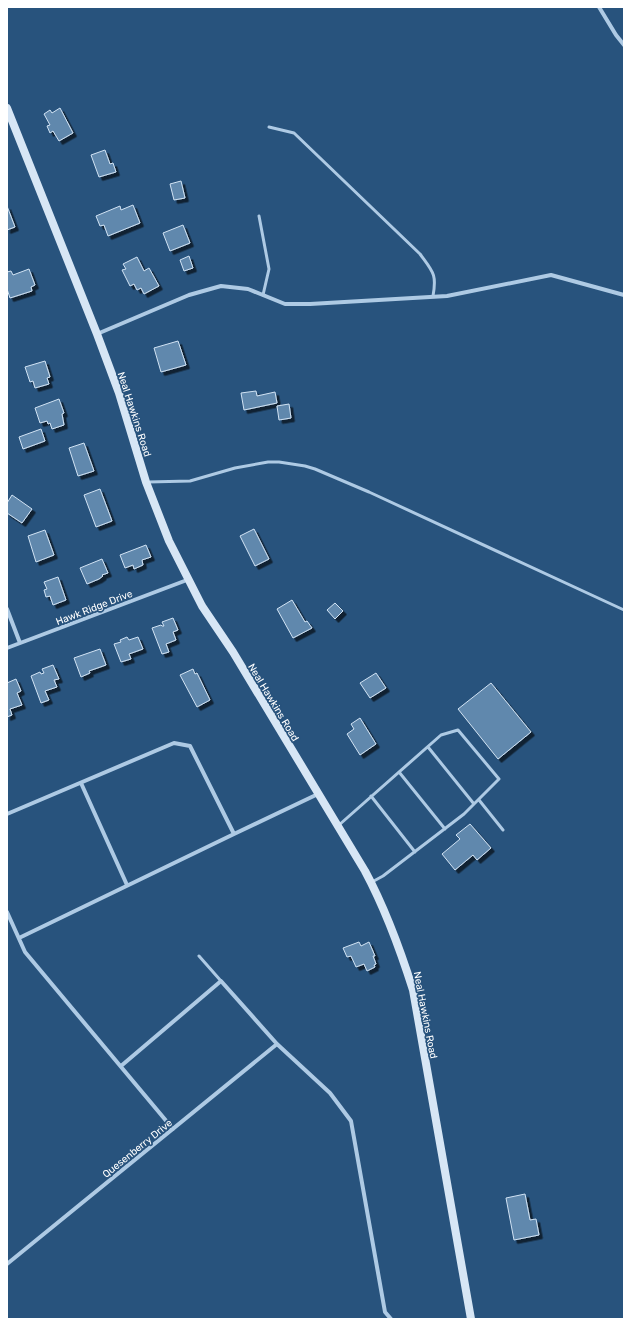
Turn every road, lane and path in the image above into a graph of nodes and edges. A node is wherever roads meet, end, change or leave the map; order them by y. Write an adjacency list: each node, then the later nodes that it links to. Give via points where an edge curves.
1 (599, 7): 2 (street)
2 (624, 45)
3 (7, 108): 9 (street, Neal Hawkins Road)
4 (269, 127): 8 (lane, via 294,133 420,254 436,282)
5 (260, 216): 7 (lane, via 269,269)
6 (624, 294): 8 (street, via 551,274 447,296)
7 (263, 295): 8 (street, via 285,304); 9 (street, via 248,289 221,286 189,295)
8 (433, 296)
9 (98, 334): 10 (street, Neal Hawkins Road)
10 (146, 482): 11 (street, Neal Hawkins Road, via 168,542); 13 (lane, via 190,481 268,462 305,466 369,492)
11 (187, 580): 14 (street, Hawk Ridge Drive); 19 (street, Neal Hawkins Road)
12 (7, 609): 14 (street)
13 (624, 610)
14 (20, 643): 15 (street, Hawk Ridge Drive)
15 (7, 648)
16 (428, 747): 17 (lane); 21 (lane, via 440,735 458,730 499,779); 22 (lane)
17 (399, 772): 20 (lane); 25 (lane)
18 (81, 783): 23 (street); 27 (street, via 174,743 190,746); 30 (street)
19 (318, 794): 24 (street, Neal Hawkins Road); 27 (street)
20 (371, 796): 24 (lane); 28 (lane)
21 (479, 800): 22 (lane); 26 (lane)
22 (474, 804): 25 (lane)
23 (7, 814)
24 (337, 826): 29 (street, Neal Hawkins Road)
25 (444, 829): 28 (lane)
26 (503, 830)
27 (234, 834): 30 (street)
28 (415, 852): 29 (lane)
29 (371, 882): 40 (street, Neal Hawkins Road, via 396,939 413,990)
30 (127, 885): 32 (street)
31 (7, 912): 32 (street)
32 (18, 938): 36 (street, via 25,952)
33 (199, 956): 34 (lane)
34 (221, 981): 35 (street); 36 (street)
35 (277, 1044): 37 (street, Quesenberry Drive); 39 (street, via 330,1092 351,1121 385,1312)
36 (121, 1066): 37 (street)
37 (173, 1128): 38 (street, Quesenberry Drive)
38 (7, 1264)
39 (391, 1319)
40 (471, 1319)

